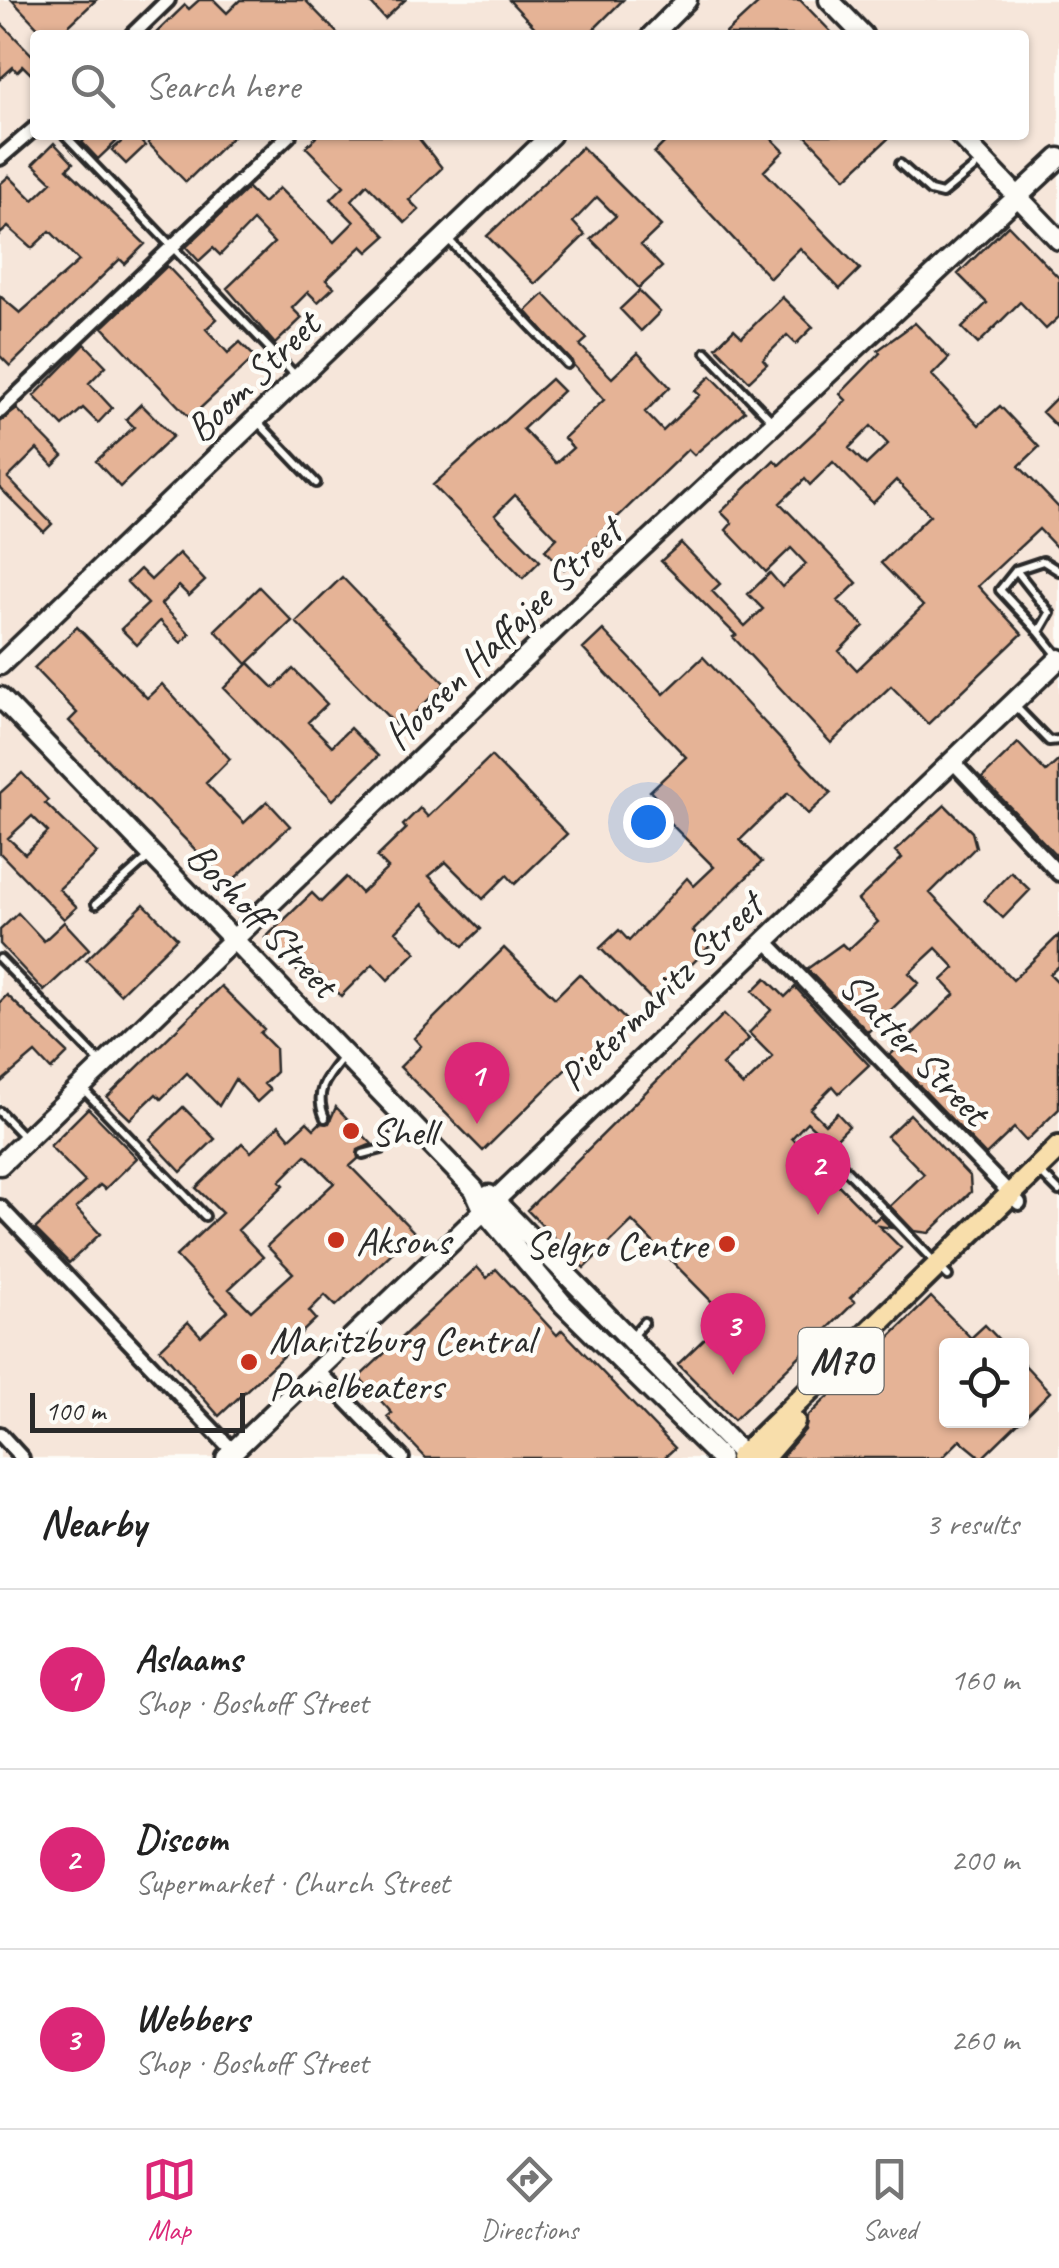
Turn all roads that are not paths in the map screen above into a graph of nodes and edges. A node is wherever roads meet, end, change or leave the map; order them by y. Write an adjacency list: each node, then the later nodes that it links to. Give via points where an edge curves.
1 (168, 0): 4 (street)
2 (686, 0): 5 (street)
3 (836, 3): 6 (street)
4 (137, 30)
5 (657, 30)
6 (859, 30)
7 (30, 132): 12 (street)
8 (69, 140): 19 (lane)
9 (284, 140): 19 (street)
10 (545, 140): 17 (street, Boom Street)
11 (964, 140): 14 (street)
12 (0, 158)
13 (1059, 158): 16 (street, Hoosen Haffajee Street)
14 (983, 160): 15 (lane, via 942,194); 16 (street)
15 (900, 164)
16 (1019, 197): 18 (street); 25 (street, Hoosen Haffajee Street)
17 (446, 237): 21 (lane); 22 (street, Boom Street)
18 (1059, 240)
19 (172, 248): 22 (lane); 23 (street)
20 (706, 352): 25 (lane)
21 (567, 364)
22 (300, 380): 24 (street, Boom Street)
23 (0, 411)
24 (256, 420): 26 (lane); 31 (street, Boom Street)
25 (775, 424): 40 (street, Hoosen Haffajee Street)
26 (316, 483)
27 (1016, 570): 28 (lane, via 1043,561); 29 (lane, via 1050,613); 29 (lane, via 1000,588)
28 (1059, 571)
29 (1039, 632): 30 (lane)
30 (1059, 658): 33 (street, Pietermaritz Street)
31 (0, 665)
32 (0, 696): 36 (street, Boshoff Street)
33 (1014, 705): 34 (lane, via 1049,742); 35 (street, Pietermaritz Street)
34 (1059, 740)
35 (952, 762): 37 (street); 39 (street, Pietermaritz Street)
36 (152, 854): 38 (lane); 40 (street, Boshoff Street)
37 (1059, 874)
38 (96, 904)
39 (764, 939): 54 (street, Slatter Street); 55 (street, Pietermaritz Street)
40 (234, 940): 42 (street, Boshoff Street); 43 (street, Hoosen Haffajee Street)
41 (0, 959): 43 (lane)
42 (345, 1055): 46 (lane, via 320,1090); 47 (street, Boshoff Street)
43 (103, 1064): 44 (street, Hoosen Haffajee Street)
44 (81, 1086): 48 (street, Hoosen Haffajee Street); 57 (lane)
45 (0, 1112): 48 (lane)
46 (325, 1118)
47 (407, 1123): 51 (lane, via 382,1149); 55 (street, Boshoff Street)
48 (26, 1140): 52 (street, Hoosen Haffajee Street)
49 (1059, 1147): 53 (main road, M70)
50 (824, 1148): 58 (lane)
51 (362, 1154)
52 (0, 1165)
53 (1050, 1175): 54 (main road, M70)
54 (1015, 1198): 58 (main road, M70)
55 (490, 1205): 60 (street, Boshoff Street, via 605,1306); 61 (street, Pietermaritz Street); 67 (street, Boshoff Street, via 563,1304)
56 (0, 1207): 63 (street)
57 (205, 1216)
58 (943, 1271): 64 (main road, M70)
59 (644, 1322): 60 (lane)
60 (627, 1341): 64 (street, Boshoff Street)
61 (317, 1370): 63 (street, Pietermaritz Street); 66 (street)
62 (0, 1434): 65 (street)
63 (230, 1455)
64 (748, 1457)
65 (22, 1458)
66 (402, 1458)
67 (720, 1458)

